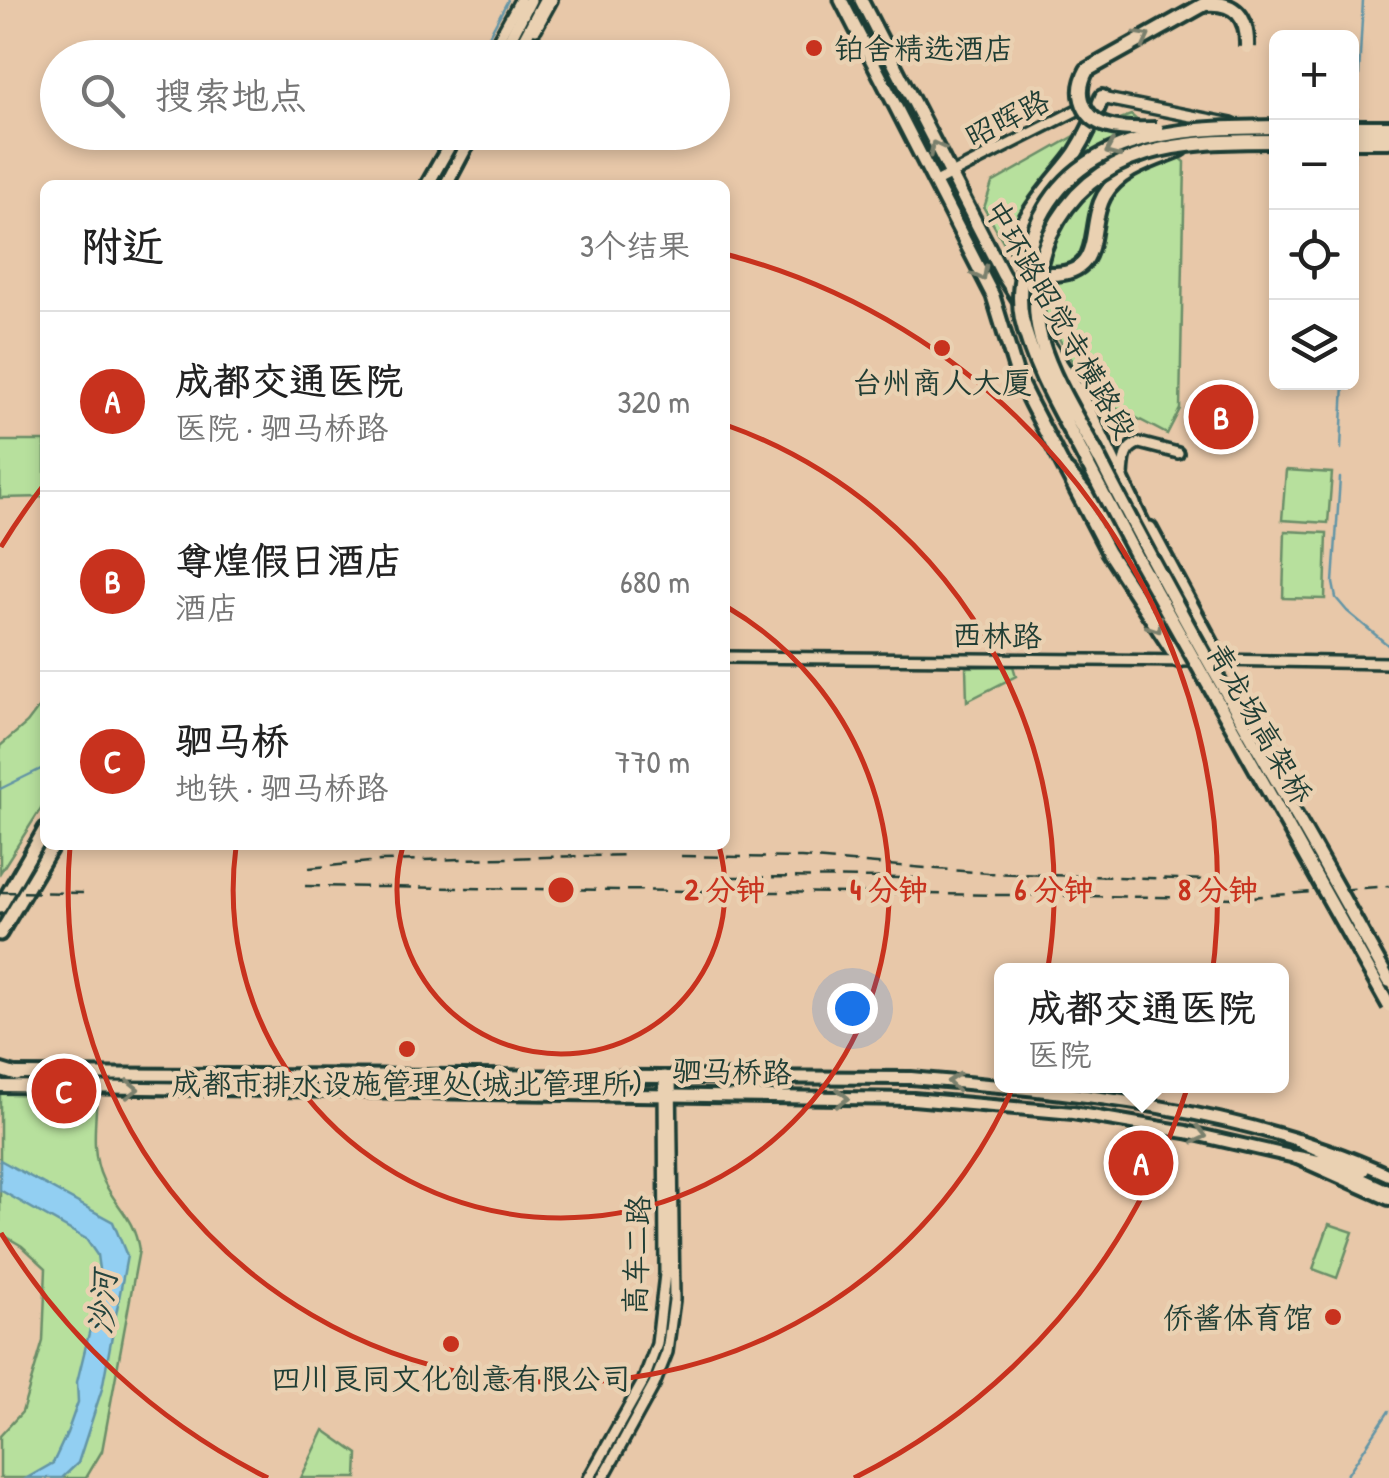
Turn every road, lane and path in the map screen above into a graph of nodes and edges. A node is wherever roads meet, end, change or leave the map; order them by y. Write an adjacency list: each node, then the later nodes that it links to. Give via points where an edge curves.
1 (841, 0): 21 (main road, 中环路昭觉寺横路段)
2 (861, 0): 18 (main road, 中环路昭觉寺横路段, one-way to 2)
3 (536, 2): 4 (street); 5 (main road); 6 (main road)
4 (501, 40)
5 (512, 40)
6 (523, 40)
7 (1247, 47): 9 (highway, one-way to 7, bridge, via 1104,126 1082,102 1083,78 1096,63 1205,4 1239,12)
8 (1102, 97): 10 (street); 15 (highway, bridge, via 1076,152 1022,223 1019,259 1041,274 1063,273 1087,258 1101,203 1113,184); 18 (street, 昭晖路)
9 (1210, 128): 11 (highway, bridge); 23 (highway, one-way to 23, bridge, via 1152,135 1088,162 1068,178 1035,228 1019,285 1022,316 1032,352)
10 (1269, 128)
11 (1269, 129)
12 (1359, 134): 13 (highway)
13 (1389, 134)
14 (1269, 141): 15 (highway, bridge)
15 (1200, 142): 23 (highway, bridge, via 1111,166 1066,205 1044,249 1036,278 1042,343)
16 (447, 150): 19 (main road)
17 (464, 150): 20 (main road)
18 (950, 175): 21 (street, 昭晖路); 25 (main road, 中环路昭觉寺横路段, via 1002,276 1083,398)
19 (430, 180)
20 (449, 180)
21 (934, 184): 24 (main road, 中环路昭觉寺横路段, one-way to 24, via 993,296 1018,378)
22 (1178, 453): 25 (street, via 1134,444 1125,454)
23 (1093, 462): 27 (main road, 青龙场高架桥, bridge)
24 (1068, 472): 27 (main road, bridge); 30 (main road, 中环路昭觉寺横路段, one-way to 30, via 1108,552)
25 (1123, 480): 26 (main road, 中环路昭觉寺横路段)
26 (1132, 499): 27 (main road, bridge); 29 (main road, 中环路昭觉寺横路段)
27 (1193, 643): 36 (main road, 青龙场高架桥, bridge); 37 (main road, 青龙场高架桥, bridge)
28 (730, 657): 30 (street, 西林路)
29 (1221, 660): 30 (street, 西林路); 31 (street, 西林路)
30 (1178, 662)
31 (1389, 663)
32 (40, 838): 34 (main road)
33 (50, 850): 35 (main road)
34 (0, 908)
35 (0, 934)
36 (1389, 981)
37 (1389, 1010)
38 (0, 1072): 39 (main road)
39 (17, 1074): 40 (main road, 驷马桥路)
40 (668, 1076): 42 (main road, 驷马桥路, one-way to 40, via 910,1078); 44 (street, 高车二路)
41 (0, 1086): 44 (main road, 驷马桥路, one-way to 44)
42 (994, 1087)
43 (1039, 1093): 45 (main road, 驷马桥路, one-way to 43, via 1192,1114)
44 (668, 1096): 46 (main road, 驷马桥路, one-way to 46, via 973,1102 1093,1116); 51 (street, 高车二路, via 657,1344 644,1382); 52 (street, 高车二路, via 674,1300 666,1352)
45 (1300, 1142): 47 (main road); 48 (main road, 驷马桥路)
46 (1296, 1157): 47 (main road); 50 (main road, 驷马桥路)
47 (1328, 1160): 49 (main road); 50 (main road)
48 (1389, 1175)
49 (1389, 1183)
50 (1389, 1195)
51 (589, 1478)
52 (603, 1478)

